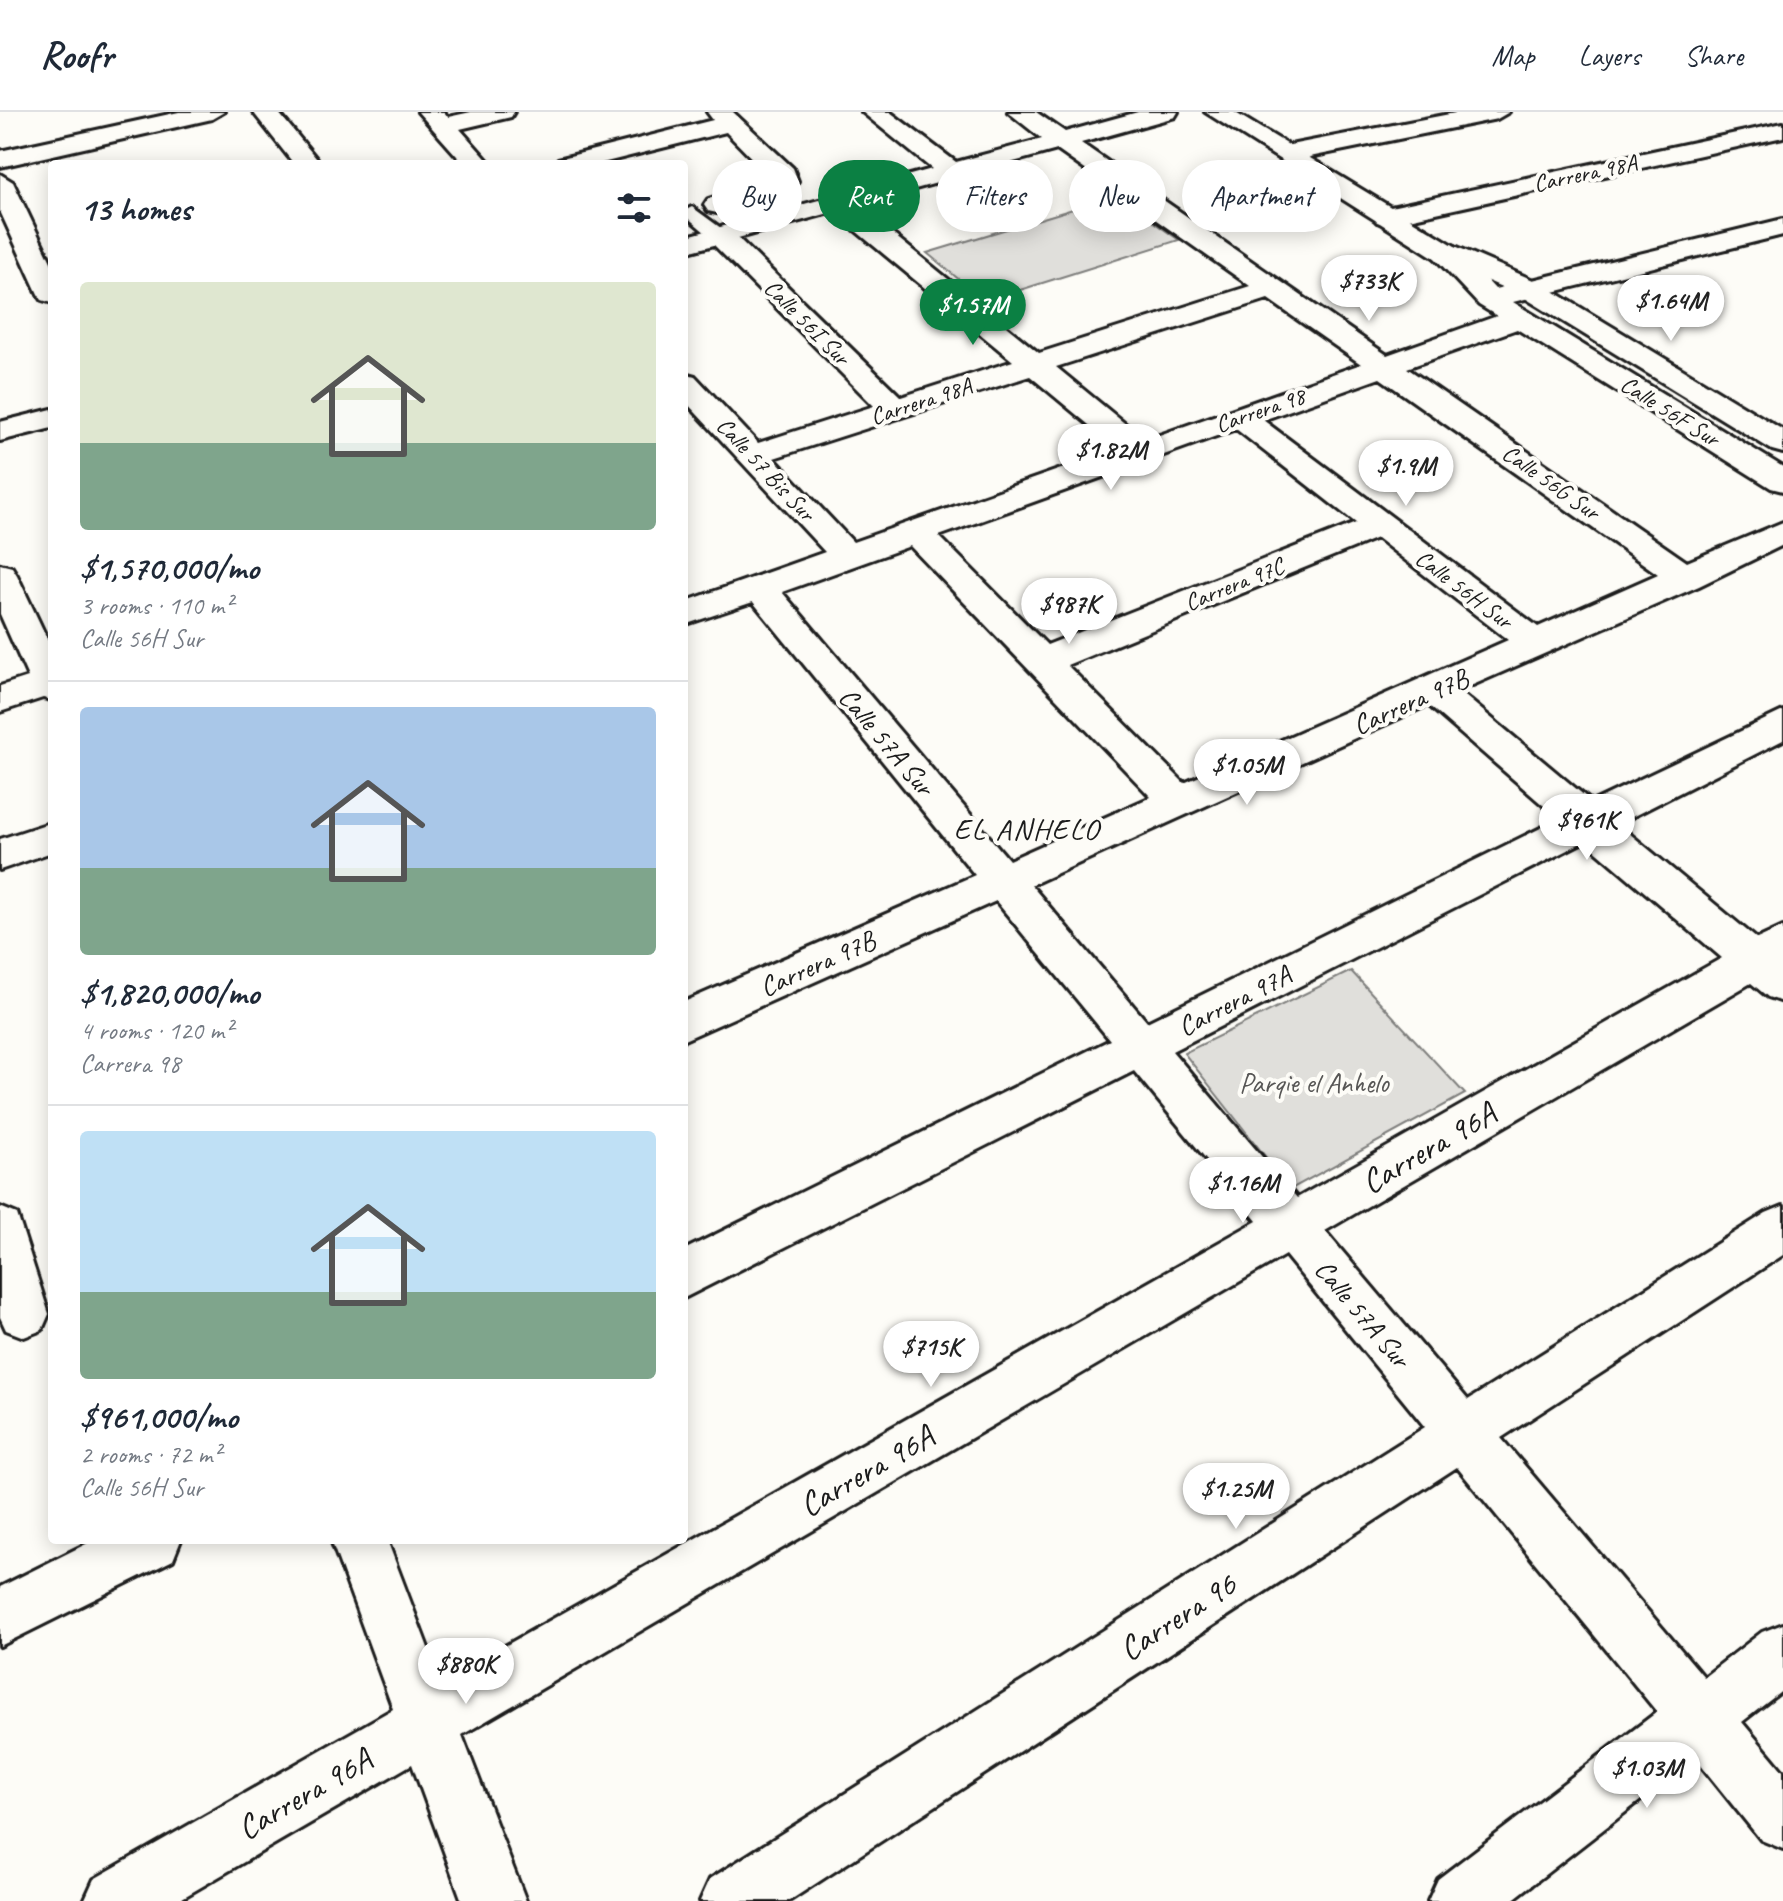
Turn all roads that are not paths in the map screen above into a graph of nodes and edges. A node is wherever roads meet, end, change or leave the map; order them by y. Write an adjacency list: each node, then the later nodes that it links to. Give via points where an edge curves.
1 (212, 112): 12 (street)
2 (265, 112): 20 (street)
3 (502, 112): 11 (street)
4 (874, 112): 23 (street)
5 (1020, 112): 15 (street, Calle 56G Sur)
6 (1166, 112): 15 (street)
7 (1217, 112): 18 (street, Calle 56F Sur)
8 (1497, 112): 18 (street)
9 (725, 117): 22 (street); 27 (street, via 784,173 785,181 775,189)
10 (1719, 118): 14 (street)
11 (436, 119): 21 (street)
12 (127, 121): 17 (street); 19 (street)
13 (1783, 130): 14 (street, Carrera 98A)
14 (1756, 136): 16 (street); 28 (street, Carrera 98A)
15 (1061, 141): 24 (street); 35 (street, Calle 56G Sur)
16 (1783, 149)
17 (146, 153)
18 (1285, 154): 28 (street, Calle 56F Sur)
19 (0, 159)
20 (305, 160)
21 (474, 160)
22 (580, 160)
23 (937, 160)
24 (991, 160)
25 (0, 182): 34 (street)
26 (818, 208): 31 (street)
27 (688, 213): 31 (lane)
28 (1386, 216): 33 (street, Calle 56F Sur)
29 (1783, 227): 36 (street, Carrera 98)
30 (874, 232): 37 (street)
31 (719, 235): 32 (street); 40 (street, Calle 56I Sur)
32 (688, 244)
33 (1445, 252): 36 (street, Calle 56F Sur); 36 (street, Calle 56F Sur, via 1489,299)
34 (48, 285)
35 (1272, 288): 37 (street, Carrera 98A); 38 (street, Calle 56G Sur)
36 (1525, 304): 38 (street, Carrera 98); 44 (street, Calle 56F Sur); 47 (street, Calle 56F Sur)
37 (1037, 364): 40 (street, Carrera 98A); 45 (street)
38 (1385, 366): 41 (street, Carrera 98); 53 (street, Calle 56G Sur)
39 (688, 386): 46 (street, Calle 57 Bis Sur)
40 (895, 409): 46 (street, Carrera 98A)
41 (1240, 417): 45 (street, Carrera 98); 48 (street, Calle 56H Sur)
42 (48, 419): 43 (street)
43 (0, 432)
44 (1783, 443)
45 (1141, 452): 49 (street, Carrera 98)
46 (752, 455): 51 (street, Calle 57 Bis Sur)
47 (1783, 481)
48 (1380, 525): 56 (street, Calle 56H Sur); 57 (street, Carrera 97C)
49 (916, 532): 51 (street, Carrera 98); 57 (street)
50 (1783, 532): 53 (street, Carrera 97B)
51 (847, 556): 54 (street, Carrera 98)
52 (0, 575): 58 (street)
53 (1687, 578): 56 (street, Carrera 97B)
54 (759, 587): 55 (street, Carrera 98); 67 (street, Calle 57A Sur)
55 (688, 613)
56 (1536, 644): 60 (street, Carrera 97B)
57 (1042, 661): 63 (street)
58 (48, 678)
59 (48, 685): 61 (street)
60 (1433, 690): 63 (street, Carrera 97B); 64 (street)
61 (0, 699)
62 (1783, 724): 64 (street, Carrera 97A)
63 (1179, 802): 67 (street, Carrera 97B)
64 (1590, 822): 68 (street); 70 (street, Carrera 97A)
65 (48, 838): 66 (street)
66 (0, 855)
67 (1003, 880): 69 (street, Carrera 97B); 70 (street, Calle 57A Sur)
68 (1773, 963): 71 (street, Carrera 96A)
69 (688, 1020)
70 (1141, 1046): 71 (street, Calle 57A Sur); 74 (street, Carrera 97A)
71 (1291, 1226): 76 (street, Calle 57A Sur); 82 (street, Carrera 96A)
72 (1783, 1228): 76 (street, Carrera 96)
73 (0, 1229): 75 (street)
74 (688, 1273)
75 (25, 1313)
76 (1463, 1433): 81 (street, Calle 57A Sur); 86 (street, Carrera 96)
77 (145, 1544): 79 (street)
78 (360, 1544): 82 (street)
79 (0, 1617)
80 (1783, 1653): 81 (street)
81 (1699, 1717): 83 (street, Calle 57A Sur); 87 (street)
82 (427, 1722): 84 (street, Carrera 96A); 85 (street)
83 (1783, 1818)
84 (116, 1901)
85 (494, 1901)
86 (732, 1901)
87 (1460, 1901)

